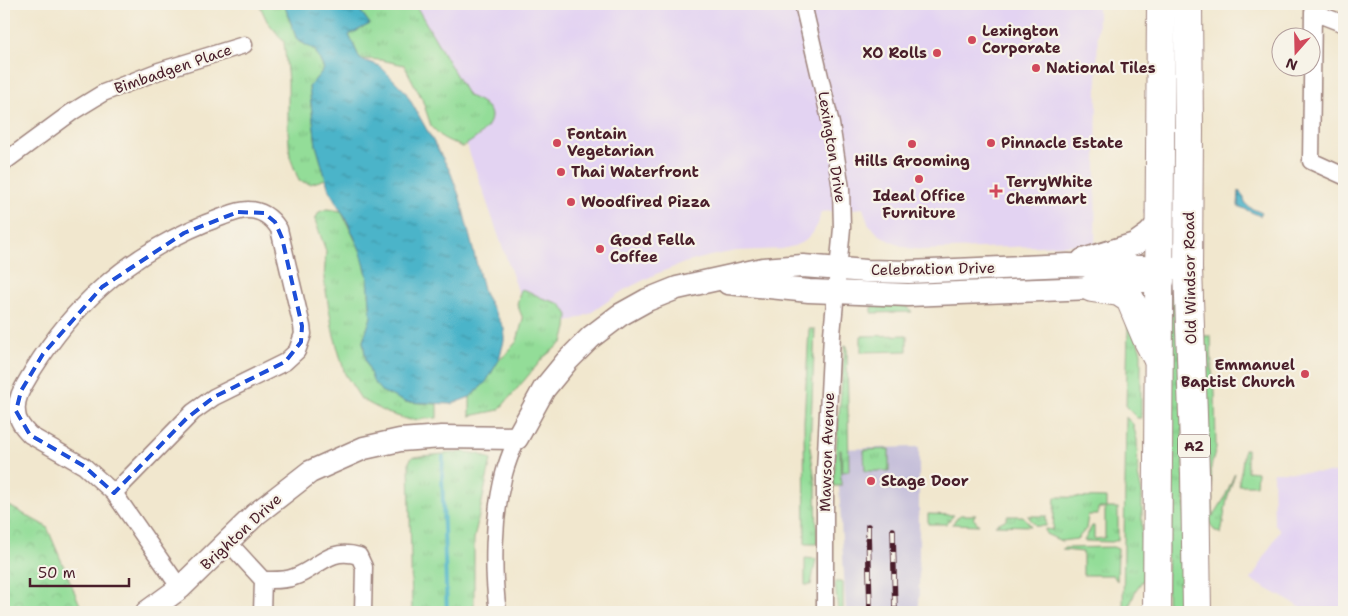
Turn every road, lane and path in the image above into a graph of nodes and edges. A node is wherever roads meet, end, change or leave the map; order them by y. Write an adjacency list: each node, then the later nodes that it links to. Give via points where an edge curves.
1 (803, 4): 10 (street, Lexington Drive, via 826,99 841,189)
2 (1161, 4): 8 (highway, Old Windsor Road / A2)
3 (1188, 4): 12 (highway, Old Windsor Road / A2)
4 (1344, 24): 7 (street, via 1313,12 1311,161)
5 (244, 45): 6 (street, Bimbadgen Place, via 159,71 103,93)
6 (4, 162)
7 (1344, 176)
8 (1159, 223): 9 (street, via 1136,244); 11 (highway, Old Windsor Road / A2)
9 (1068, 265): 10 (street, Celebration Drive, via 917,272); 11 (street, Celebration Drive)
10 (839, 268): 13 (street, Celebration Drive, via 763,269); 15 (street, Lexington Drive)
11 (1160, 274): 12 (street); 14 (street, Celebration Drive, via 1141,281); 16 (highway, Old Windsor Road / A2)
12 (1188, 274): 28 (highway, Old Windsor Road / A2)
13 (708, 281): 15 (street, Celebration Drive); 17 (street, Celebration Drive, via 677,288 647,300 591,337 544,389)
14 (1092, 288): 15 (street, Celebration Drive, via 908,295); 16 (highway, via 1119,292 1130,299)
15 (836, 292): 26 (street, Mawson Avenue, via 825,472)
16 (1159, 361): 27 (highway, Old Windsor Road / A2)
17 (517, 438): 19 (street, Brighton Drive, via 442,437 400,440 364,448 310,472 256,514); 25 (street, Celebration Drive, via 504,473 498,503 495,537)
18 (114, 493): 18 (street, via 193,412 214,397 285,362 297,351 303,334 298,302 279,229 264,213 247,210 221,218 178,236 121,272 87,302 52,342 21,391 16,412 20,424 30,435 84,466); 21 (street)
19 (228, 542): 20 (street); 21 (street, Brighton Drive)
20 (263, 580): 23 (street); 24 (street, via 293,578 332,556 347,553 358,556 364,566)
21 (180, 588): 22 (street, Brighton Drive)
22 (147, 612)
23 (262, 612)
24 (364, 612)
25 (498, 612)
26 (825, 612)
27 (1157, 612)
28 (1197, 612)

